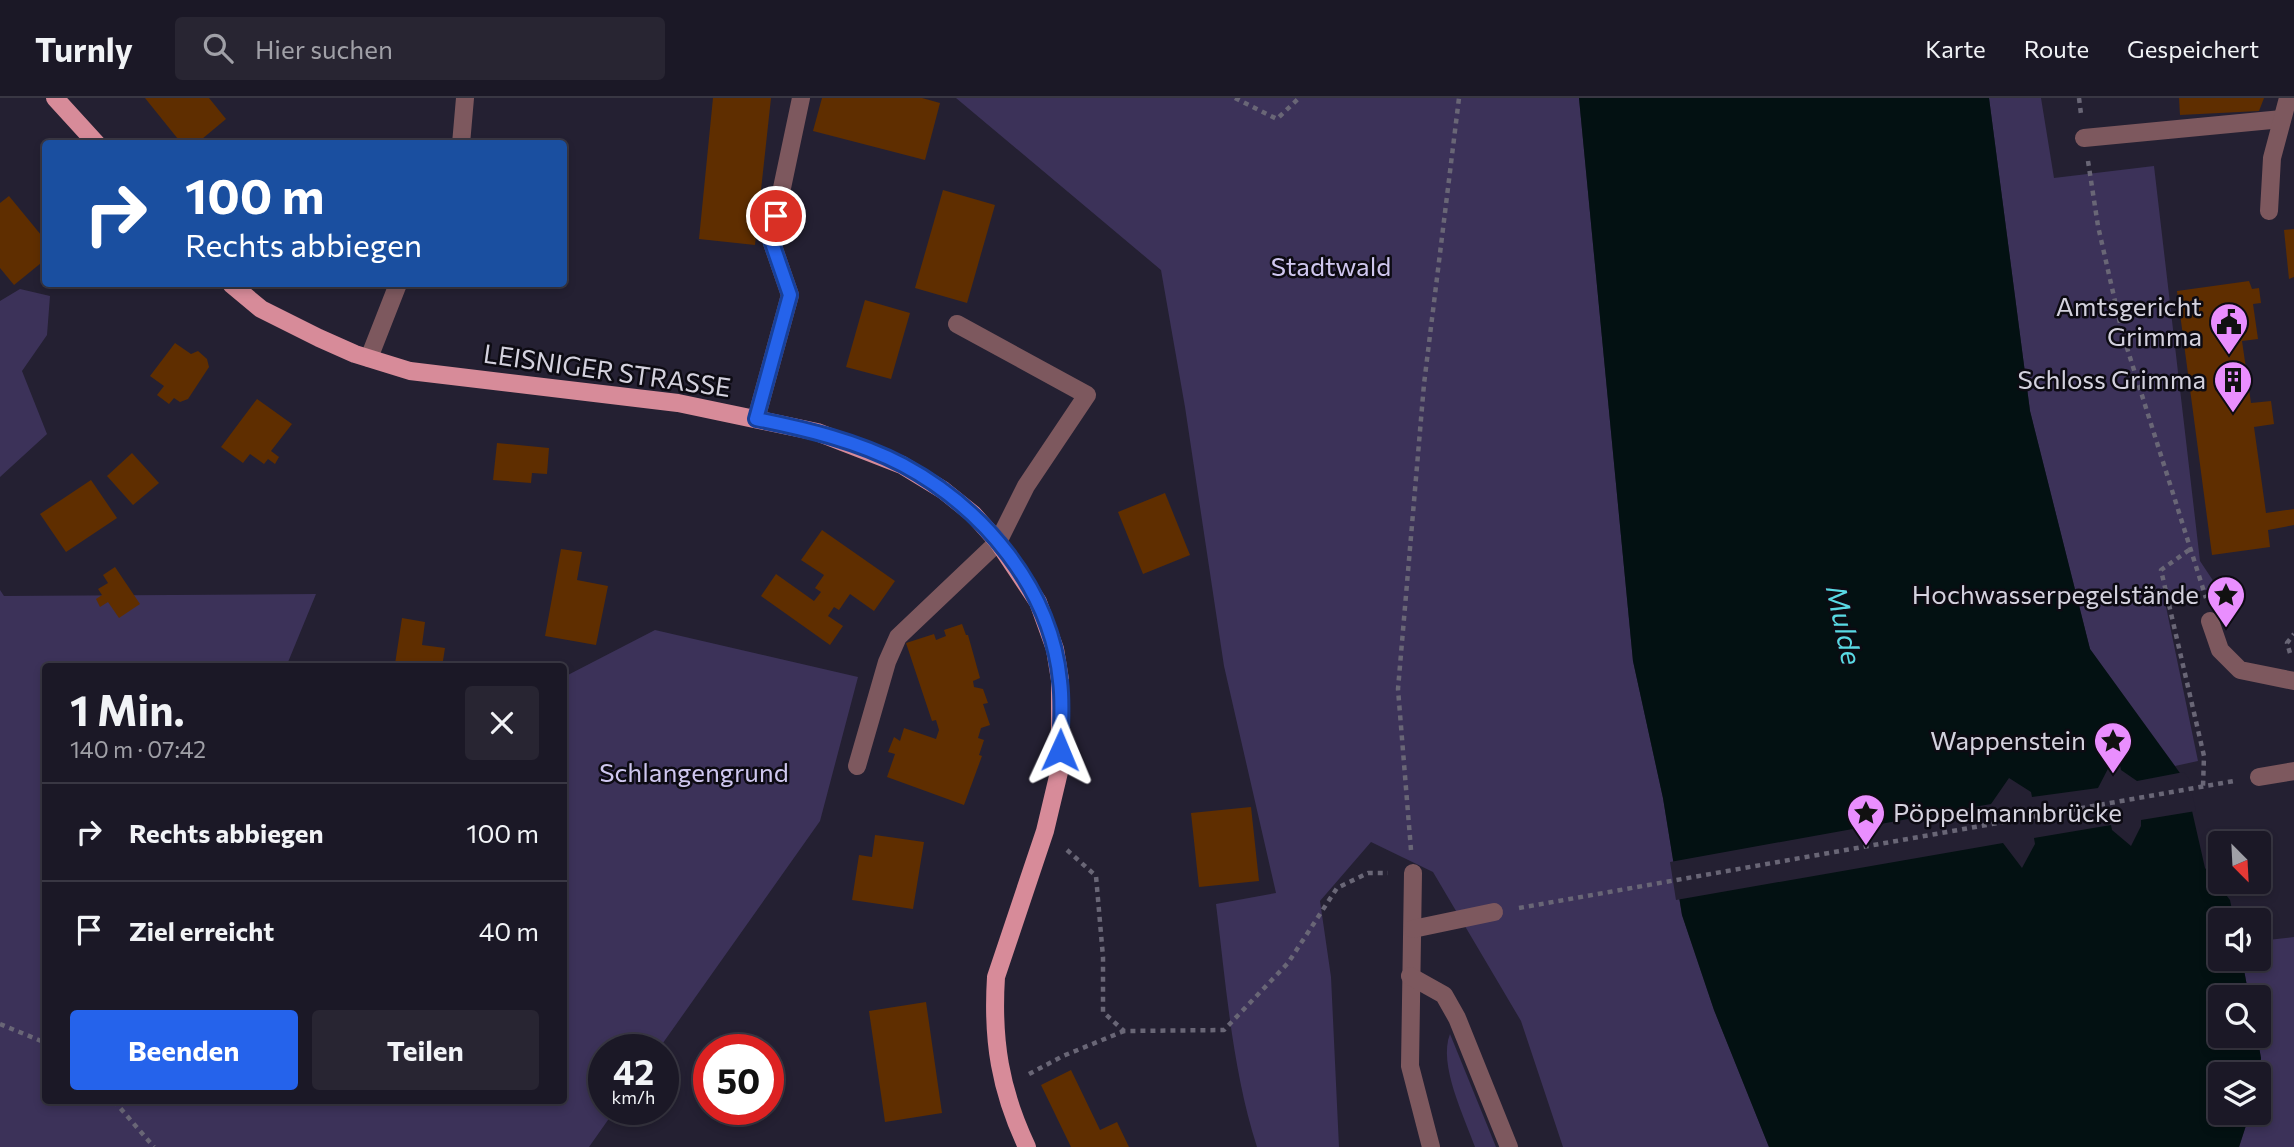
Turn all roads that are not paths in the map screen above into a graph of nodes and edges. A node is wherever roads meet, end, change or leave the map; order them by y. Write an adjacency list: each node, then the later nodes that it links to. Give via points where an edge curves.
1 (55, 98): 7 (main road)
2 (465, 98): 8 (street)
3 (801, 98): 14 (street, via 771,240 790,295)
4 (2287, 98): 5 (street)
5 (2282, 119): 6 (street); 9 (street, via 2272,158)
6 (2084, 138)
7 (93, 140)
8 (461, 140)
9 (2269, 211)
10 (235, 287): 13 (main road, LEISNIGER STRASSE, via 261,309)
11 (397, 287): 13 (street)
12 (957, 324): 15 (street, via 1087,395 1026,486)
13 (369, 358): 14 (main road, LEISNIGER STRASSE, via 410,371 678,403)
14 (756, 419): 15 (main road, LEISNIGER STRASSE, via 817,432 902,465 943,490)
15 (999, 542): 18 (street, via 898,637); 25 (main road, LEISNIGER STRASSE, via 1038,602 1055,649 1060,680 1060,768 1045,831 996,977 996,1049 1003,1088)
16 (2210, 621): 17 (street, via 2220,650 2240,670)
17 (2294, 681)
18 (857, 766)
19 (2294, 771): 20 (street)
20 (2259, 777)
21 (1413, 873): 23 (street)
22 (1494, 912): 23 (street)
23 (1413, 929): 24 (street)
24 (1410, 976): 26 (street, via 1410,1066); 27 (street, via 1444,995)
25 (1027, 1147)
26 (1431, 1147)
27 (1509, 1147)

